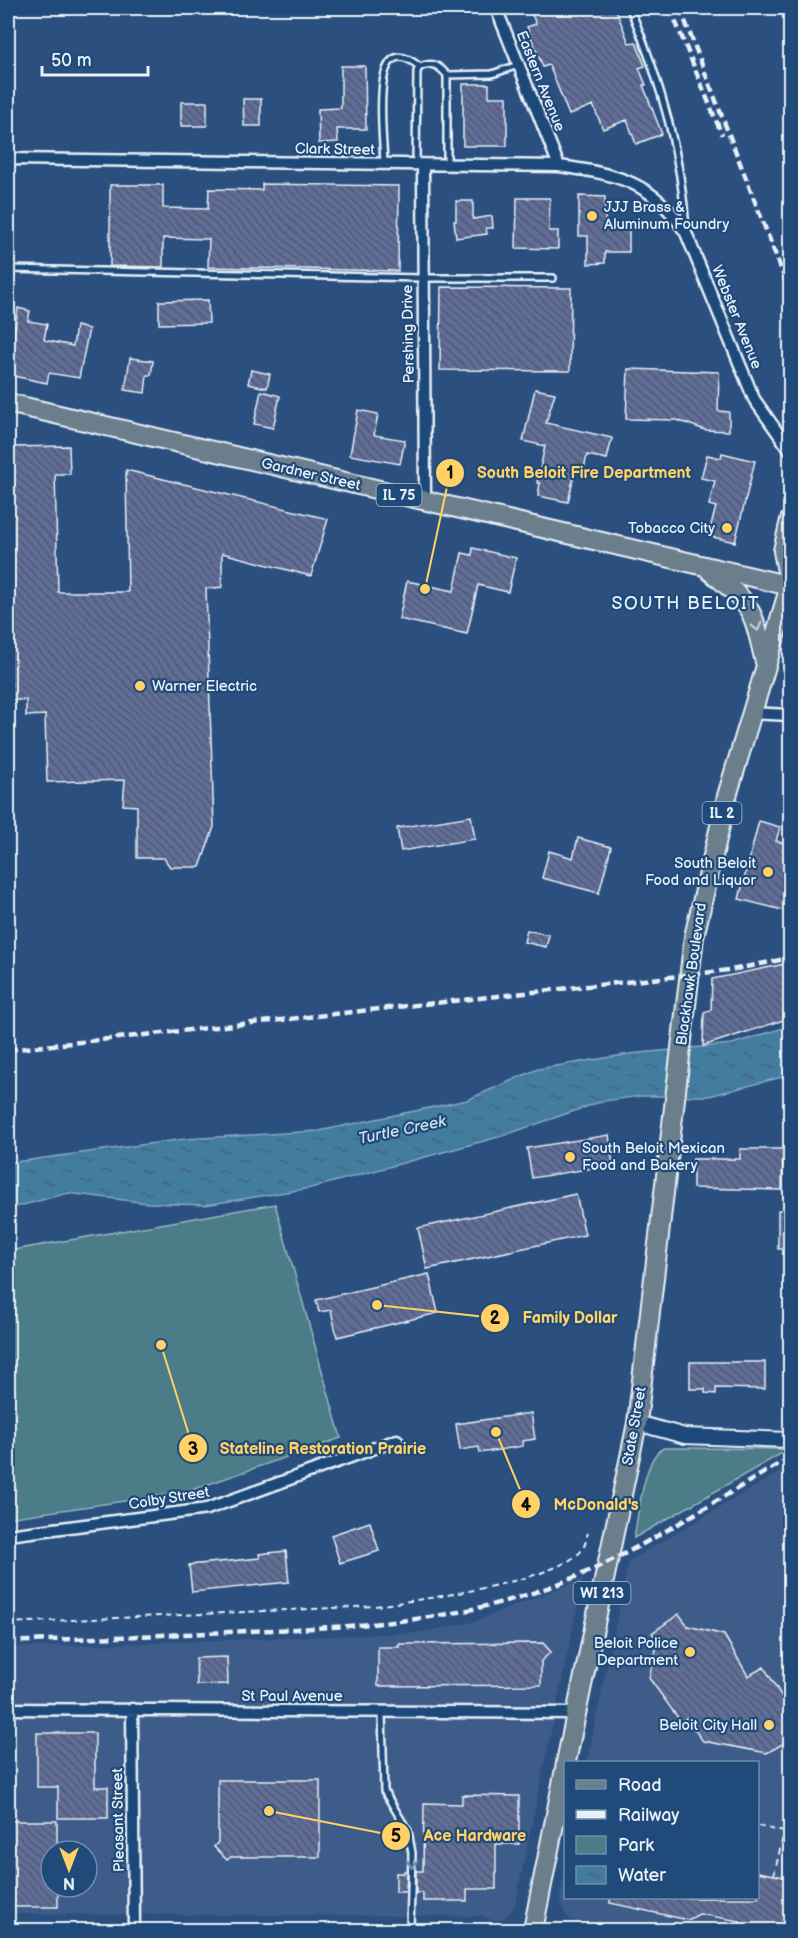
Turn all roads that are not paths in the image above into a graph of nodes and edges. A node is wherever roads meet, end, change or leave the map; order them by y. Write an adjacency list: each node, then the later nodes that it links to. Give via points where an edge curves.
1 (496, 8): 3 (street, Eastern Avenue)
2 (630, 8): 12 (lane, via 675,146 683,183)
3 (518, 65): 5 (lane, via 492,74); 10 (street, Eastern Avenue)
4 (420, 67): 5 (lane, via 438,65); 7 (lane, via 400,55 386,65); 8 (lane, via 415,77)
5 (447, 75): 9 (lane)
6 (8, 159): 7 (street, Clark Street)
7 (384, 165): 8 (street, Clark Street)
8 (419, 166): 9 (street, Clark Street); 14 (street, Pershing Drive)
9 (447, 166): 10 (street, Clark Street)
10 (558, 166): 11 (street, Clark Street, via 615,176)
11 (656, 196): 12 (street, Webster Avenue)
12 (686, 233): 17 (street, Webster Avenue, via 754,399)
13 (8, 269): 14 (lane)
14 (422, 278): 15 (lane); 18 (street, Pershing Drive)
15 (553, 278)
16 (8, 403): 18 (main road, Gardner Street / IL 75)
17 (790, 450)
18 (425, 501): 20 (main road, Gardner Street / IL 75)
19 (790, 520): 21 (main road, Blackhawk Boulevard / IL 2, via 783,551)
20 (707, 568): 21 (main road, Gardner Street / IL 75); 22 (main road, one-way to 22, via 751,608)
21 (790, 586): 22 (main road, Blackhawk Boulevard / IL 2)
22 (765, 664): 23 (main road, Blackhawk Boulevard / IL 2)
23 (750, 713): 24 (street); 25 (main road, Blackhawk Boulevard / IL 2, via 702,893 688,975)
24 (790, 715)
25 (648, 1336): 26 (main road, State Street / WI 213)
26 (637, 1423): 28 (street, via 685,1436); 33 (main road, State Street / WI 213)
27 (397, 1440): 29 (street, Colby Street, via 207,1509)
28 (790, 1440)
29 (8, 1535)
30 (8, 1709): 31 (street, St Paul Avenue)
31 (132, 1709): 32 (street, St Paul Avenue); 36 (street, Pleasant Street)
32 (382, 1712): 33 (street, St Paul Avenue); 37 (lane, one-way to 37, via 384,1791 408,1831 410,1842)
33 (576, 1713): 34 (main road, State Street / WI 213)
34 (566, 1761)
35 (564, 1773): 38 (main road, State Street / WI 213)
36 (134, 1930)
37 (410, 1930)
38 (533, 1930)

